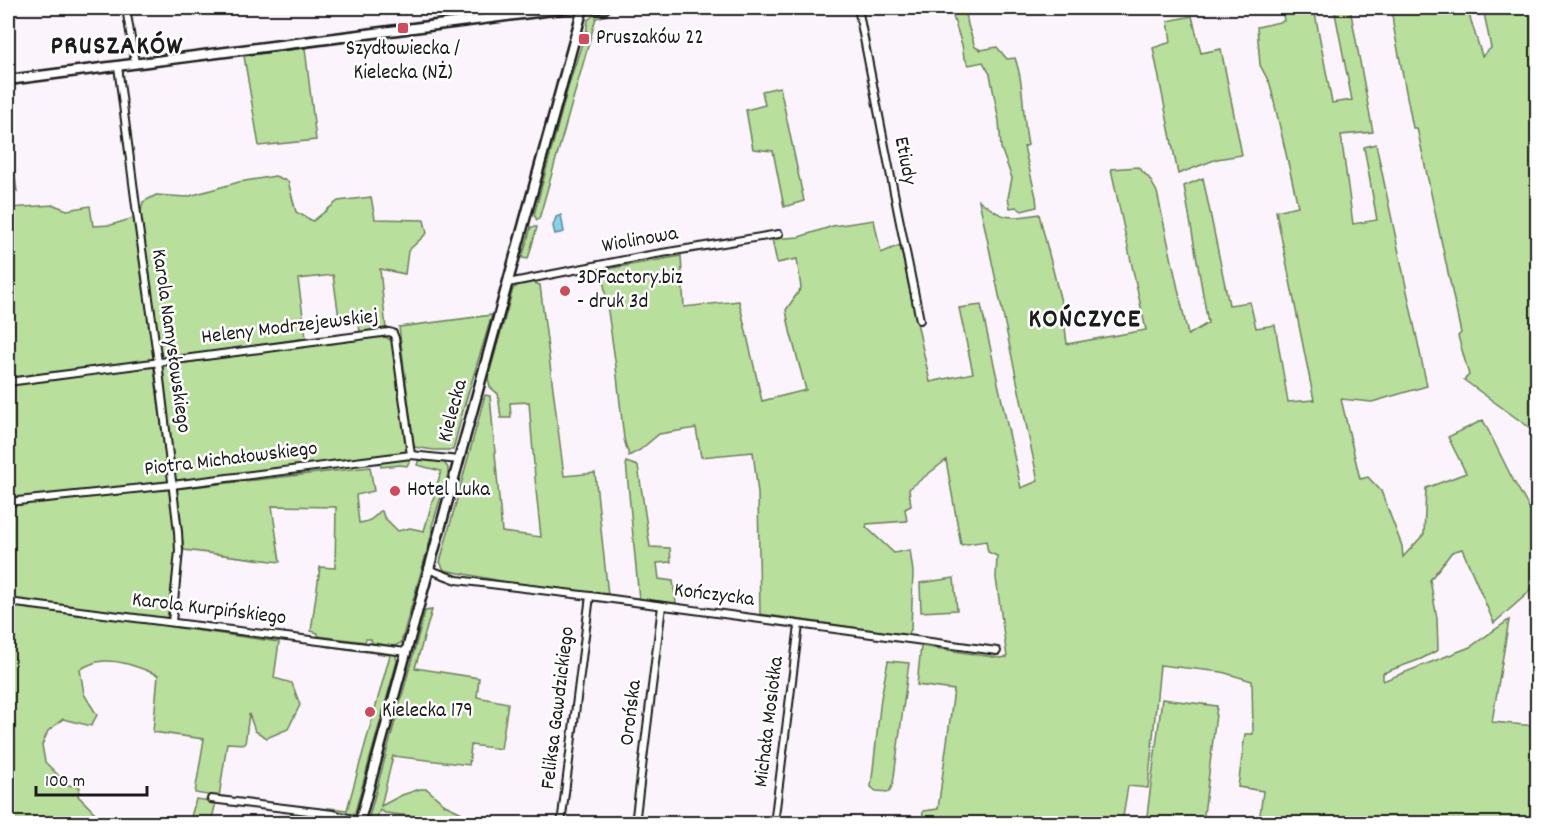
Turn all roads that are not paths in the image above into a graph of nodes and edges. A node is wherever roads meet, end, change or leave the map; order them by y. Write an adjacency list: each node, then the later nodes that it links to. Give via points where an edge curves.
1 (126, 8): 7 (street)
2 (569, 8): 7 (main road)
3 (583, 8): 11 (main road, Kielecka)
4 (588, 8): 5 (main road)
5 (605, 8)
6 (858, 8): 12 (street, Etiudy)
7 (135, 63): 8 (main road)
8 (118, 66): 9 (main road); 13 (street, Karola Namysłowskiego)
9 (8, 80)
10 (779, 234): 11 (street, Wiolinowa)
11 (508, 283): 16 (main road, Kielecka)
12 (920, 320)
13 (158, 362): 14 (street, Heleny Modrzejewskiej); 15 (street, Heleny Modrzejewskiej, via 393,333); 17 (street, Karola Namysłowskiego)
14 (8, 382)
15 (411, 454): 16 (street, Piotra Michałowskiego); 17 (street, Piotra Michałowskiego)
16 (459, 460): 19 (main road, Kielecka)
17 (172, 485): 18 (street, Piotra Michałowskiego); 23 (street, Karola Namysłowskiego, via 180,551)
18 (8, 502)
19 (429, 569): 20 (street, Kończycka, via 457,580); 26 (main road, Kielecka)
20 (590, 596): 22 (street, Kończycka); 29 (street, Feliksa Gawdzickiego)
21 (8, 602): 23 (street, Karola Kurpińskiego)
22 (662, 606): 24 (street, Kończycka); 30 (street, Orońska)
23 (172, 622): 26 (street, Karola Kurpińskiego)
24 (799, 624): 25 (street, Kończycka); 31 (street, Michała Mosiołka)
25 (997, 651)
26 (406, 652): 28 (main road, Kielecka)
27 (211, 799): 28 (street, via 333,814)
28 (359, 822)
29 (561, 824)
30 (635, 824)
31 (774, 824)

